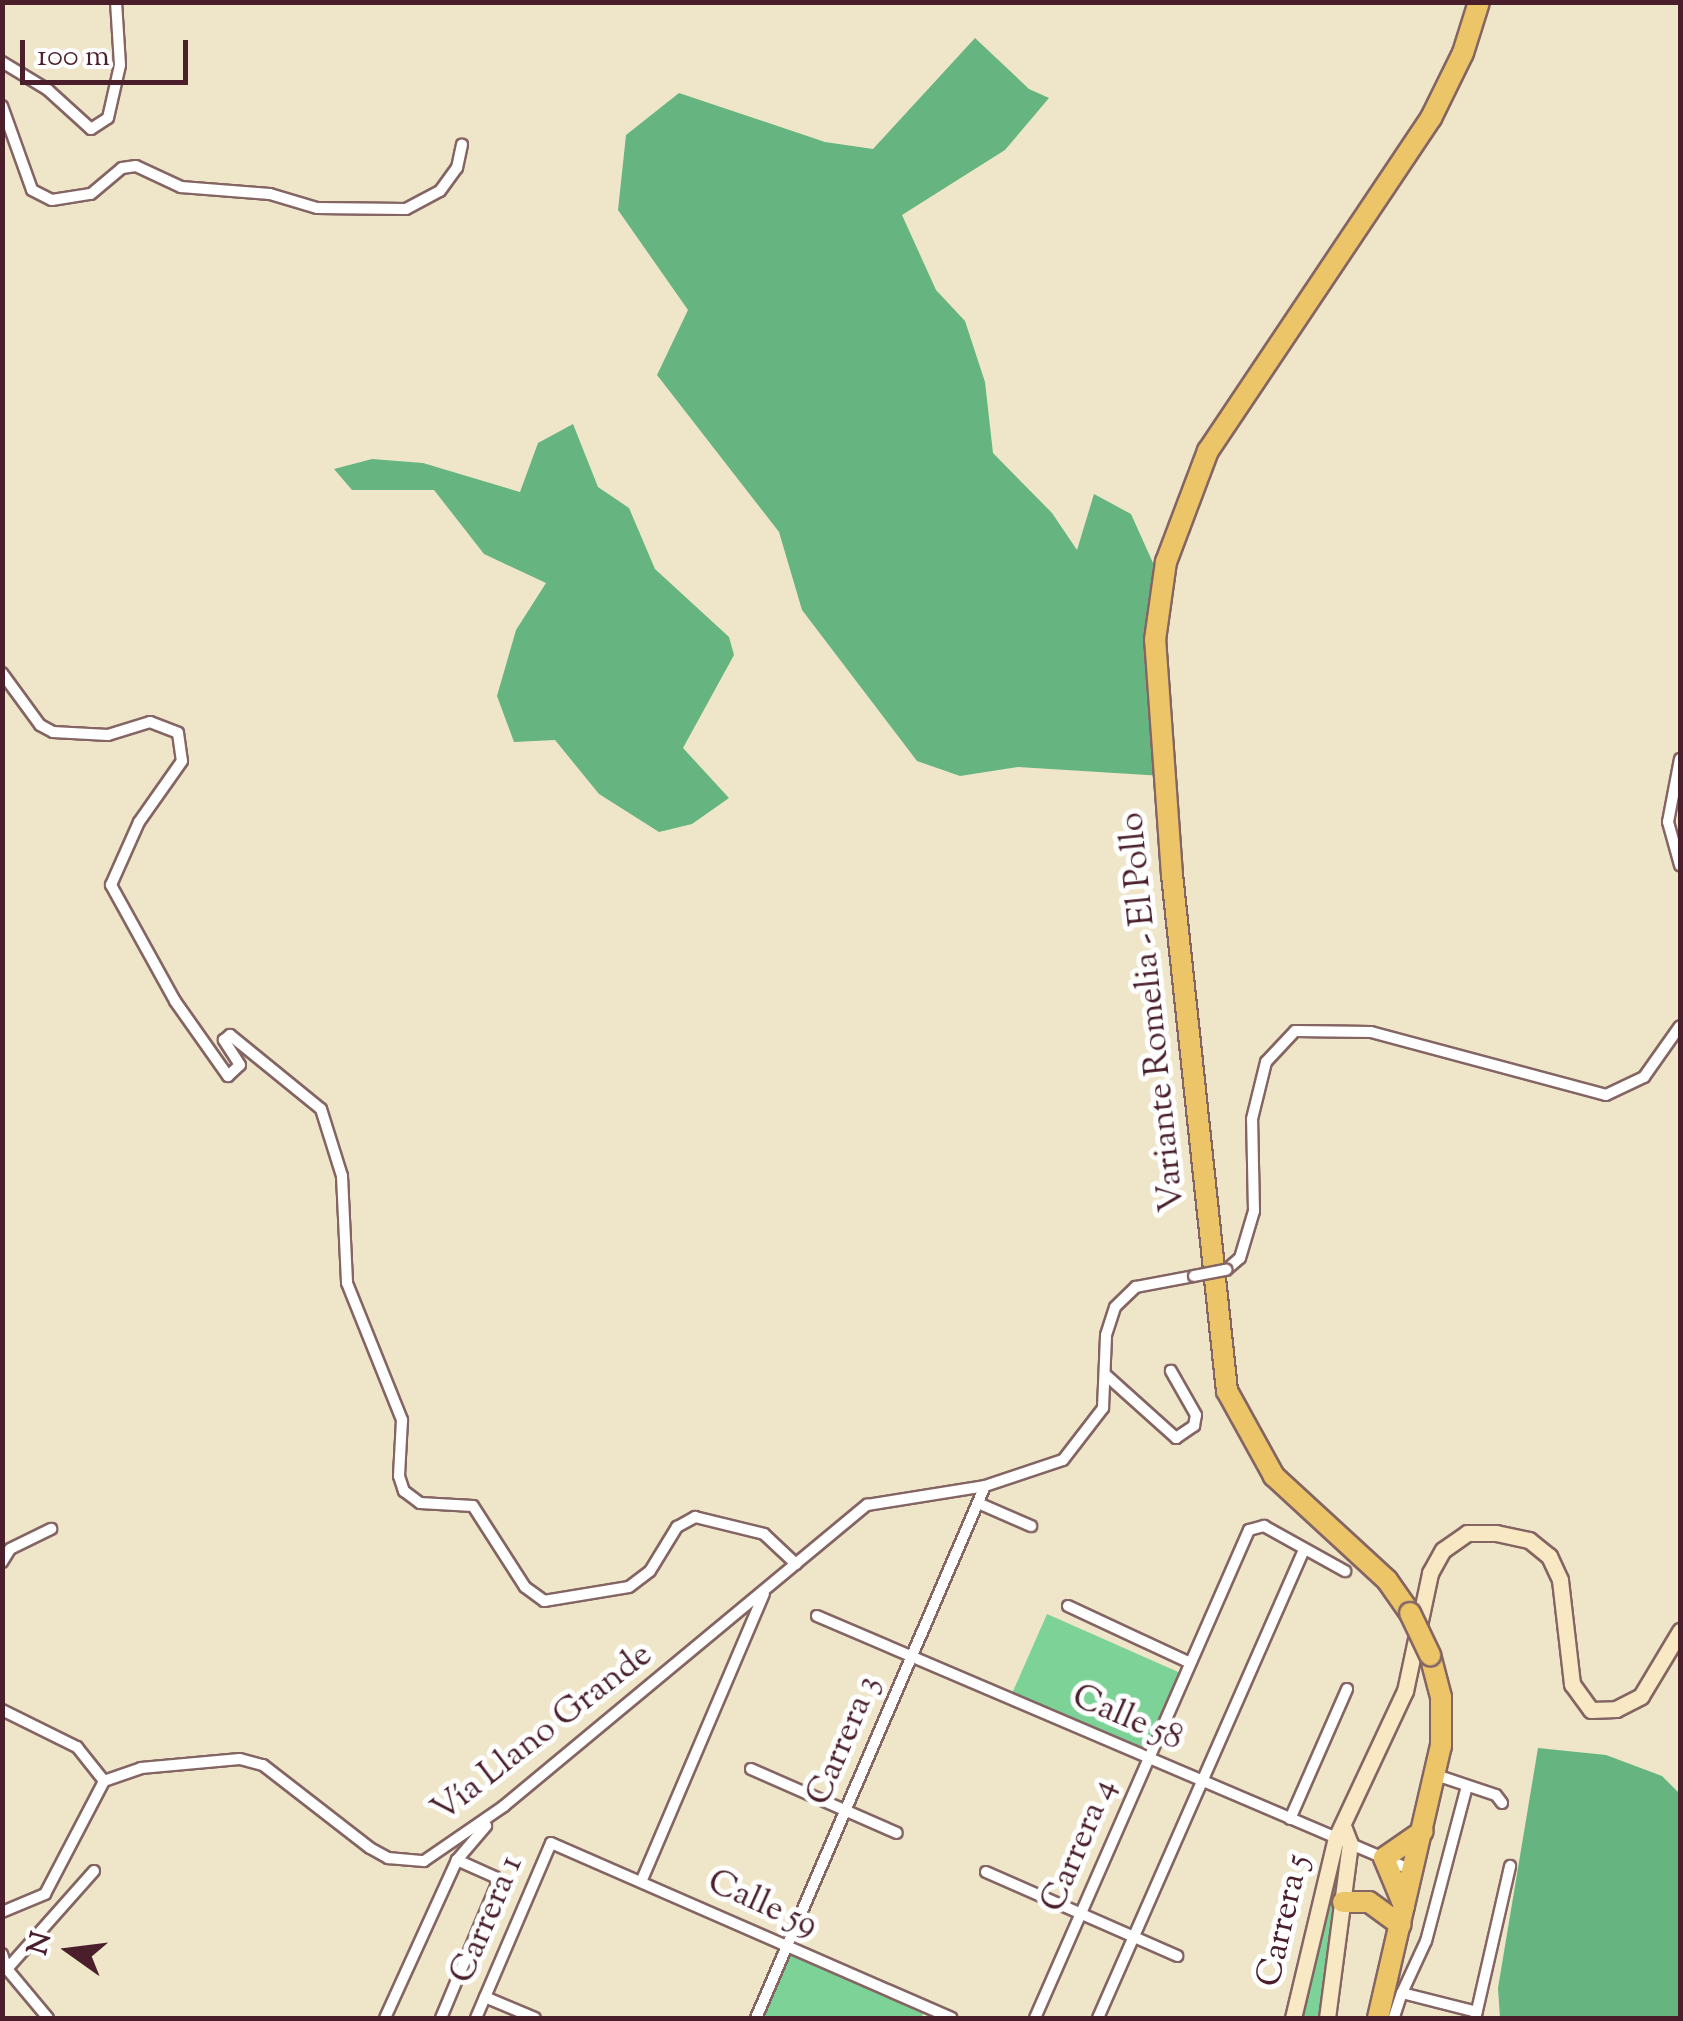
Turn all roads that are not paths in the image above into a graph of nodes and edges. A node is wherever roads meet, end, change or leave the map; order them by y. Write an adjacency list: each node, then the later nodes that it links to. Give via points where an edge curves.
1 (116, 2): 3 (street, via 120,64 108,118 91,129 48,90)
2 (1479, 2): 30 (highway, Variante Romelia - El Pollo, bridge, via 1464,54 1431,118 1208,451 1166,562 1155,640 1172,875 1227,1391 1274,1476 1387,1580 1410,1613 1430,1655 1443,1722)
3 (2, 62)
4 (2, 106): 5 (street, via 32,190 52,200 90,194 122,168 136,166 181,187 270,194 317,208 406,209 440,191 457,168)
5 (462, 145)
6 (2, 673): 18 (street, via 52,732 108,735 150,722 178,733 182,761 139,822 112,884 175,1001 228,1076 240,1065 224,1040 230,1036 321,1109 342,1176 347,1284 402,1420 398,1476 404,1491 420,1503 473,1506 525,1587 544,1602 630,1587 650,1571 676,1526 696,1517 764,1534)
7 (1680, 759): 8 (street, via 1668,801)
8 (1680, 865)
9 (1680, 1026): 11 (street, Vía Llano Grande, bridge, via 1644,1077 1606,1095 1370,1032 1295,1031 1266,1062 1252,1119 1254,1210 1240,1258 1226,1270 1150,1281 1124,1297 1110,1318)
10 (1171, 1370): 11 (street, via 1196,1415 1194,1426 1176,1438)
11 (1107, 1376): 12 (street, Vía Llano Grande, via 1104,1408 1063,1460)
12 (985, 1486): 13 (street, Carrera 3); 18 (street, Vía Llano Grande, via 867,1506)
13 (978, 1503): 14 (street); 24 (street, Carrera 3)
14 (1031, 1526)
15 (51, 1529): 17 (street, via 10,1549)
16 (1303, 1552): 19 (street); 25 (street, Carrera 4, via 1303,1544 1264,1526 1249,1530); 32 (street)
17 (2, 1562)
18 (796, 1564): 20 (street, Vía Llano Grande)
19 (1345, 1571)
20 (767, 1588): 35 (street, Vía Llano Grande); 48 (street)
21 (1068, 1606): 25 (street)
22 (818, 1616): 24 (street, Calle 58)
23 (1680, 1632): 40 (main road, via 1641,1696 1616,1709 1591,1710 1572,1684 1560,1580 1549,1556 1528,1540 1468,1533 1443,1550 1430,1573 1405,1690)
24 (912, 1656): 28 (street, Calle 58); 36 (street, Carrera 3)
25 (1190, 1663): 28 (street, Carrera 4)
26 (1347, 1690): 37 (street)
27 (2, 1710): 31 (street, via 76,1746)
28 (1148, 1758): 32 (street, Calle 58); 51 (street, Carrera 4)
29 (751, 1769): 36 (street)
30 (1436, 1774): 33 (street); 38 (highway, Variante Romelia - El Pollo)
31 (104, 1781): 35 (street, Vía Llano Grande, via 141,1768 240,1760 263,1765 370,1848 411,1862 424,1862); 50 (street, via 45,1894)
32 (1202, 1782): 37 (street, Calle 58); 53 (street)
33 (1467, 1786): 34 (street); 58 (street, via 1426,1941)
34 (1502, 1803)
35 (504, 1806): 43 (street)
36 (846, 1810): 39 (street); 54 (street, Carrera 3)
37 (1290, 1818): 40 (street, Calle 58)
38 (1425, 1828): 42 (highway, via 1408,1847); 45 (highway, Variante Romelia - El Pollo)
39 (897, 1833)
40 (1343, 1837): 42 (street, Calle 58); 49 (main road, Carrera 5); 71 (main road, Carrera 5)
41 (551, 1843): 48 (street, Calle 59); 59 (street, Carrera 1)
42 (1384, 1858): 45 (street, Calle 58); 52 (highway)
43 (457, 1860): 63 (street); 64 (street, via 497,1884)
44 (1510, 1866): 60 (street)
45 (1414, 1871): 52 (highway, Variante Romelia - El Pollo)
46 (94, 1872): 57 (street)
47 (986, 1872): 51 (street)
48 (641, 1882): 54 (street, Calle 59)
49 (1343, 1902): 52 (highway, via 1369,1902); 72 (main road, Carrera 5)
50 (2, 1912)
51 (1081, 1914): 53 (street); 69 (street, Carrera 4)
52 (1403, 1916): 61 (highway, Variante Romelia - El Pollo)
53 (1134, 1937): 56 (street); 70 (street)
54 (787, 1946): 67 (street, Carrera 3); 68 (street, Calle 59)
55 (2, 1954): 57 (street)
56 (1177, 1956)
57 (7, 1969): 62 (street)
58 (1402, 1993): 60 (street); 61 (street)
59 (485, 1997): 65 (street, Carrera 1); 66 (street)
60 (1476, 2016)
61 (1386, 2017)
62 (48, 2018)
63 (385, 2018)
64 (442, 2018)
65 (476, 2018)
66 (535, 2018)
67 (756, 2018)
68 (951, 2018)
69 (1035, 2018)
70 (1098, 2018)
71 (1294, 2018)
72 (1328, 2018)

